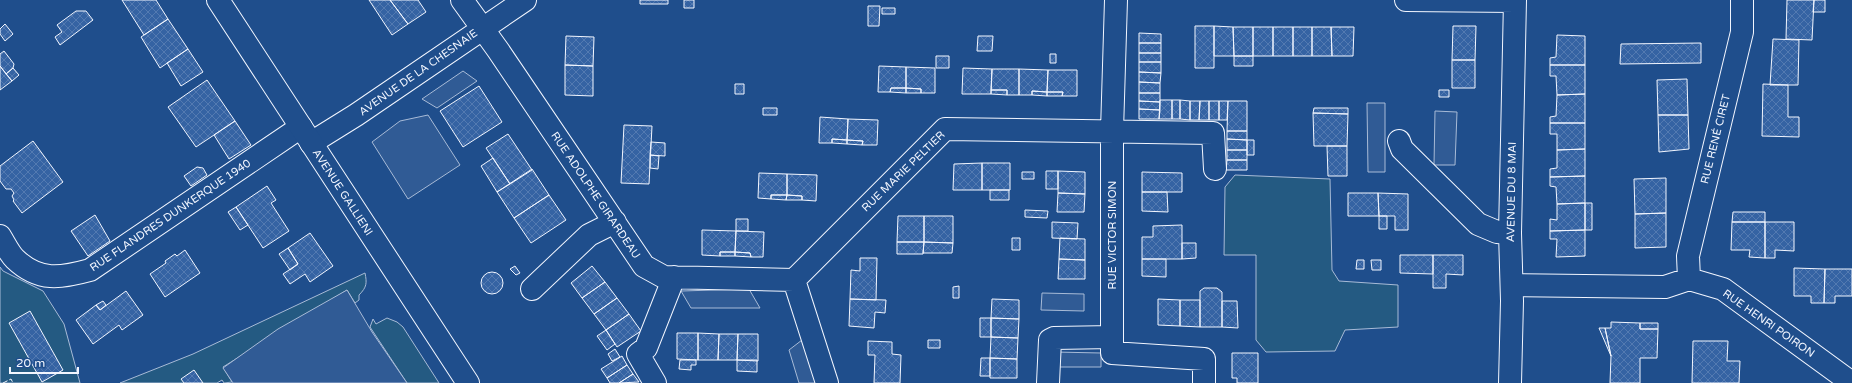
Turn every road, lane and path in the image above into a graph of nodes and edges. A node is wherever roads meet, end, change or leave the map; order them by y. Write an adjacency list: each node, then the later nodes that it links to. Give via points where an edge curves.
1 (218, 0): 10 (street, AVENUE GALLIENI)
2 (462, 0): 8 (street, RUE ADOLPHE GIRARDEAU)
3 (524, 0): 8 (street, AVENUE DE LA CHESNAIE)
4 (1116, 0): 9 (street, RUE VICTOR SIMON)
5 (1406, 0): 6 (street)
6 (1515, 0): 14 (street, AVENUE DU 8 MAI)
7 (1742, 0): 17 (street, RUE RENÉ CIRET, via 1742,32 1688,256)
8 (483, 28): 10 (street, AVENUE DE LA CHESNAIE, via 356,115); 13 (street, RUE ADOLPHE GIRARDEAU)
9 (1112, 131): 12 (street, RUE MARIE PELTIER, via 1213,133); 18 (street, RUE MARIE PELTIER, via 945,129); 21 (street, RUE VICTOR SIMON)
10 (306, 135): 15 (street, RUE FLANDRES DUNKERQUE 1940, via 90,270 66,277 39,275 14,259); 22 (street, AVENUE GALLIENI)
11 (1399, 141): 14 (street, via 1402,149 1478,224 1497,232)
12 (1214, 169)
13 (615, 222): 16 (street, RUE ADOLPHE GIRARDEAU, via 644,266 664,277); 20 (street, via 589,236)
14 (1510, 233): 19 (street, AVENUE DU 8 MAI)
15 (0, 236)
16 (674, 277): 18 (street, RUE ADOLPHE GIRARDEAU); 23 (street, via 646,348 638,354)
17 (1689, 279): 19 (street, via 1665,287); 28 (street, RUE HENRI POIRON, via 1723,289)
18 (794, 280): 24 (street)
19 (1512, 285): 27 (street, AVENUE DU 8 MAI)
20 (532, 289)
21 (1112, 338): 25 (street, via 1050,340); 26 (street, RUE VICTOR SIMON, via 1112,353 1204,359)
22 (468, 383)
23 (656, 383)
24 (827, 383)
25 (1048, 383)
26 (1204, 383)
27 (1510, 383)
28 (1852, 383)

